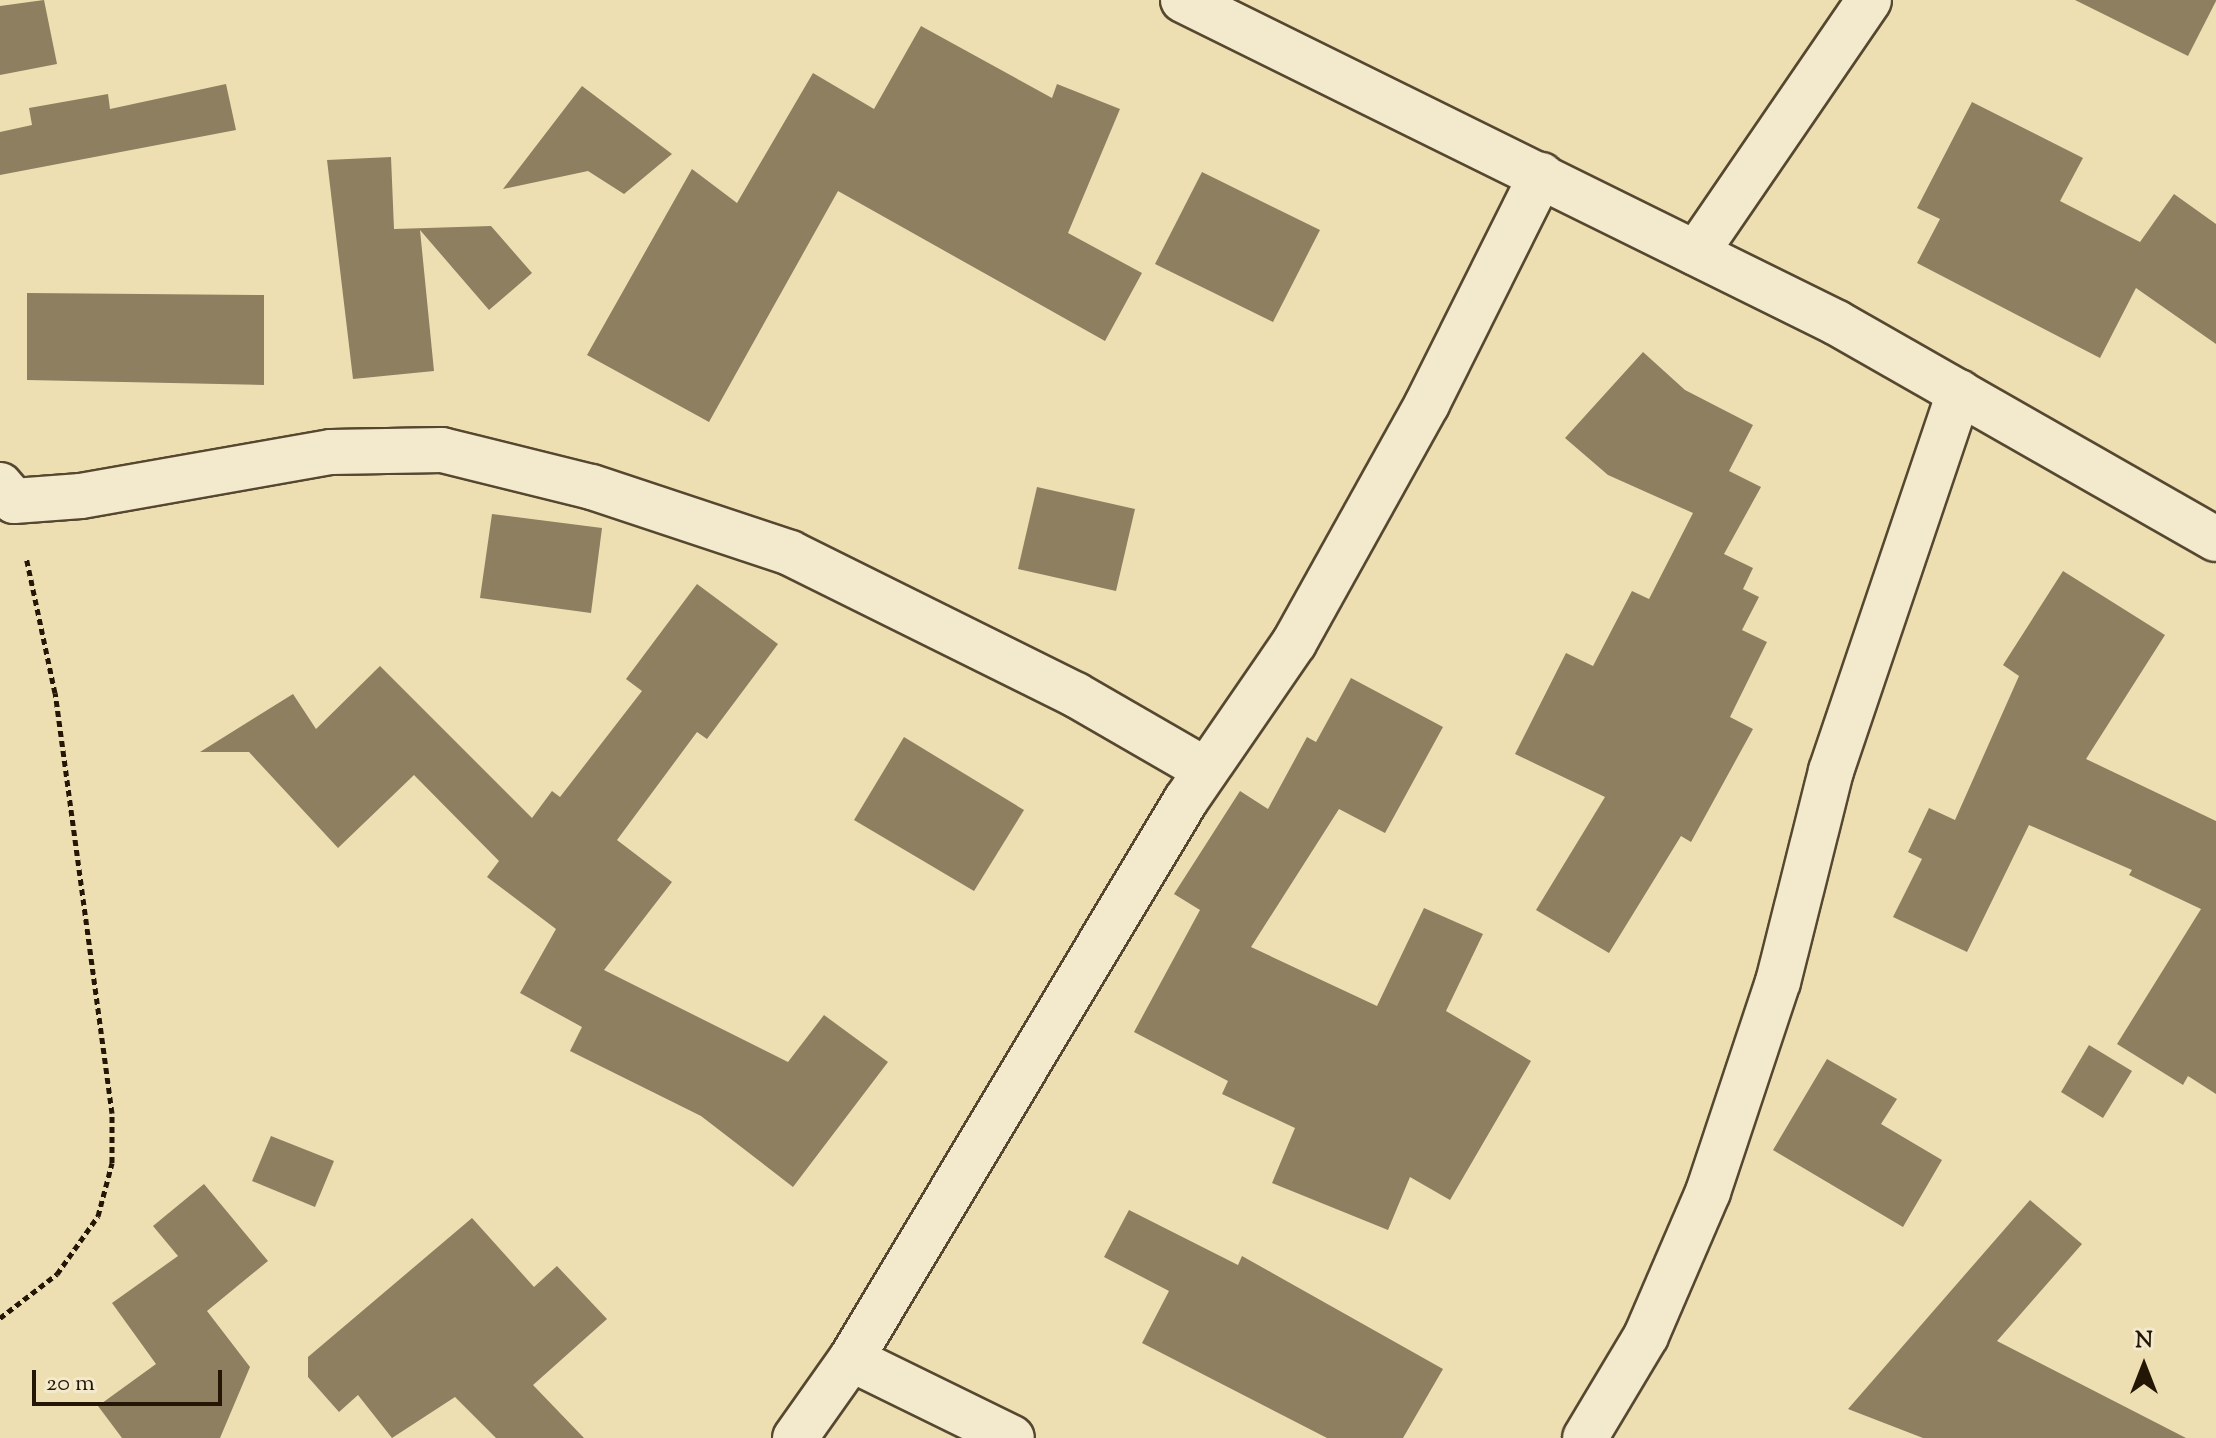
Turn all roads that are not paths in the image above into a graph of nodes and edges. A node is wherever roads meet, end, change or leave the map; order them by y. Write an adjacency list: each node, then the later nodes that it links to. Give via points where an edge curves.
1 (1183, 0): 3 (street)
2 (1869, 0): 4 (street)
3 (1541, 175): 4 (street); 8 (street, via 1427,404 1294,643)
4 (1696, 253): 5 (street)
5 (1959, 392): 7 (street); 12 (street, via 1831,771 1778,982 1708,1192 1646,1336)
6 (7, 493): 8 (street, via 81,496 331,452 442,450 592,487 790,553 1076,695)
7 (2216, 539)
8 (1206, 770): 9 (street)
9 (851, 1359): 10 (street); 11 (street)
10 (795, 1438)
11 (1012, 1438)
12 (1585, 1438)

